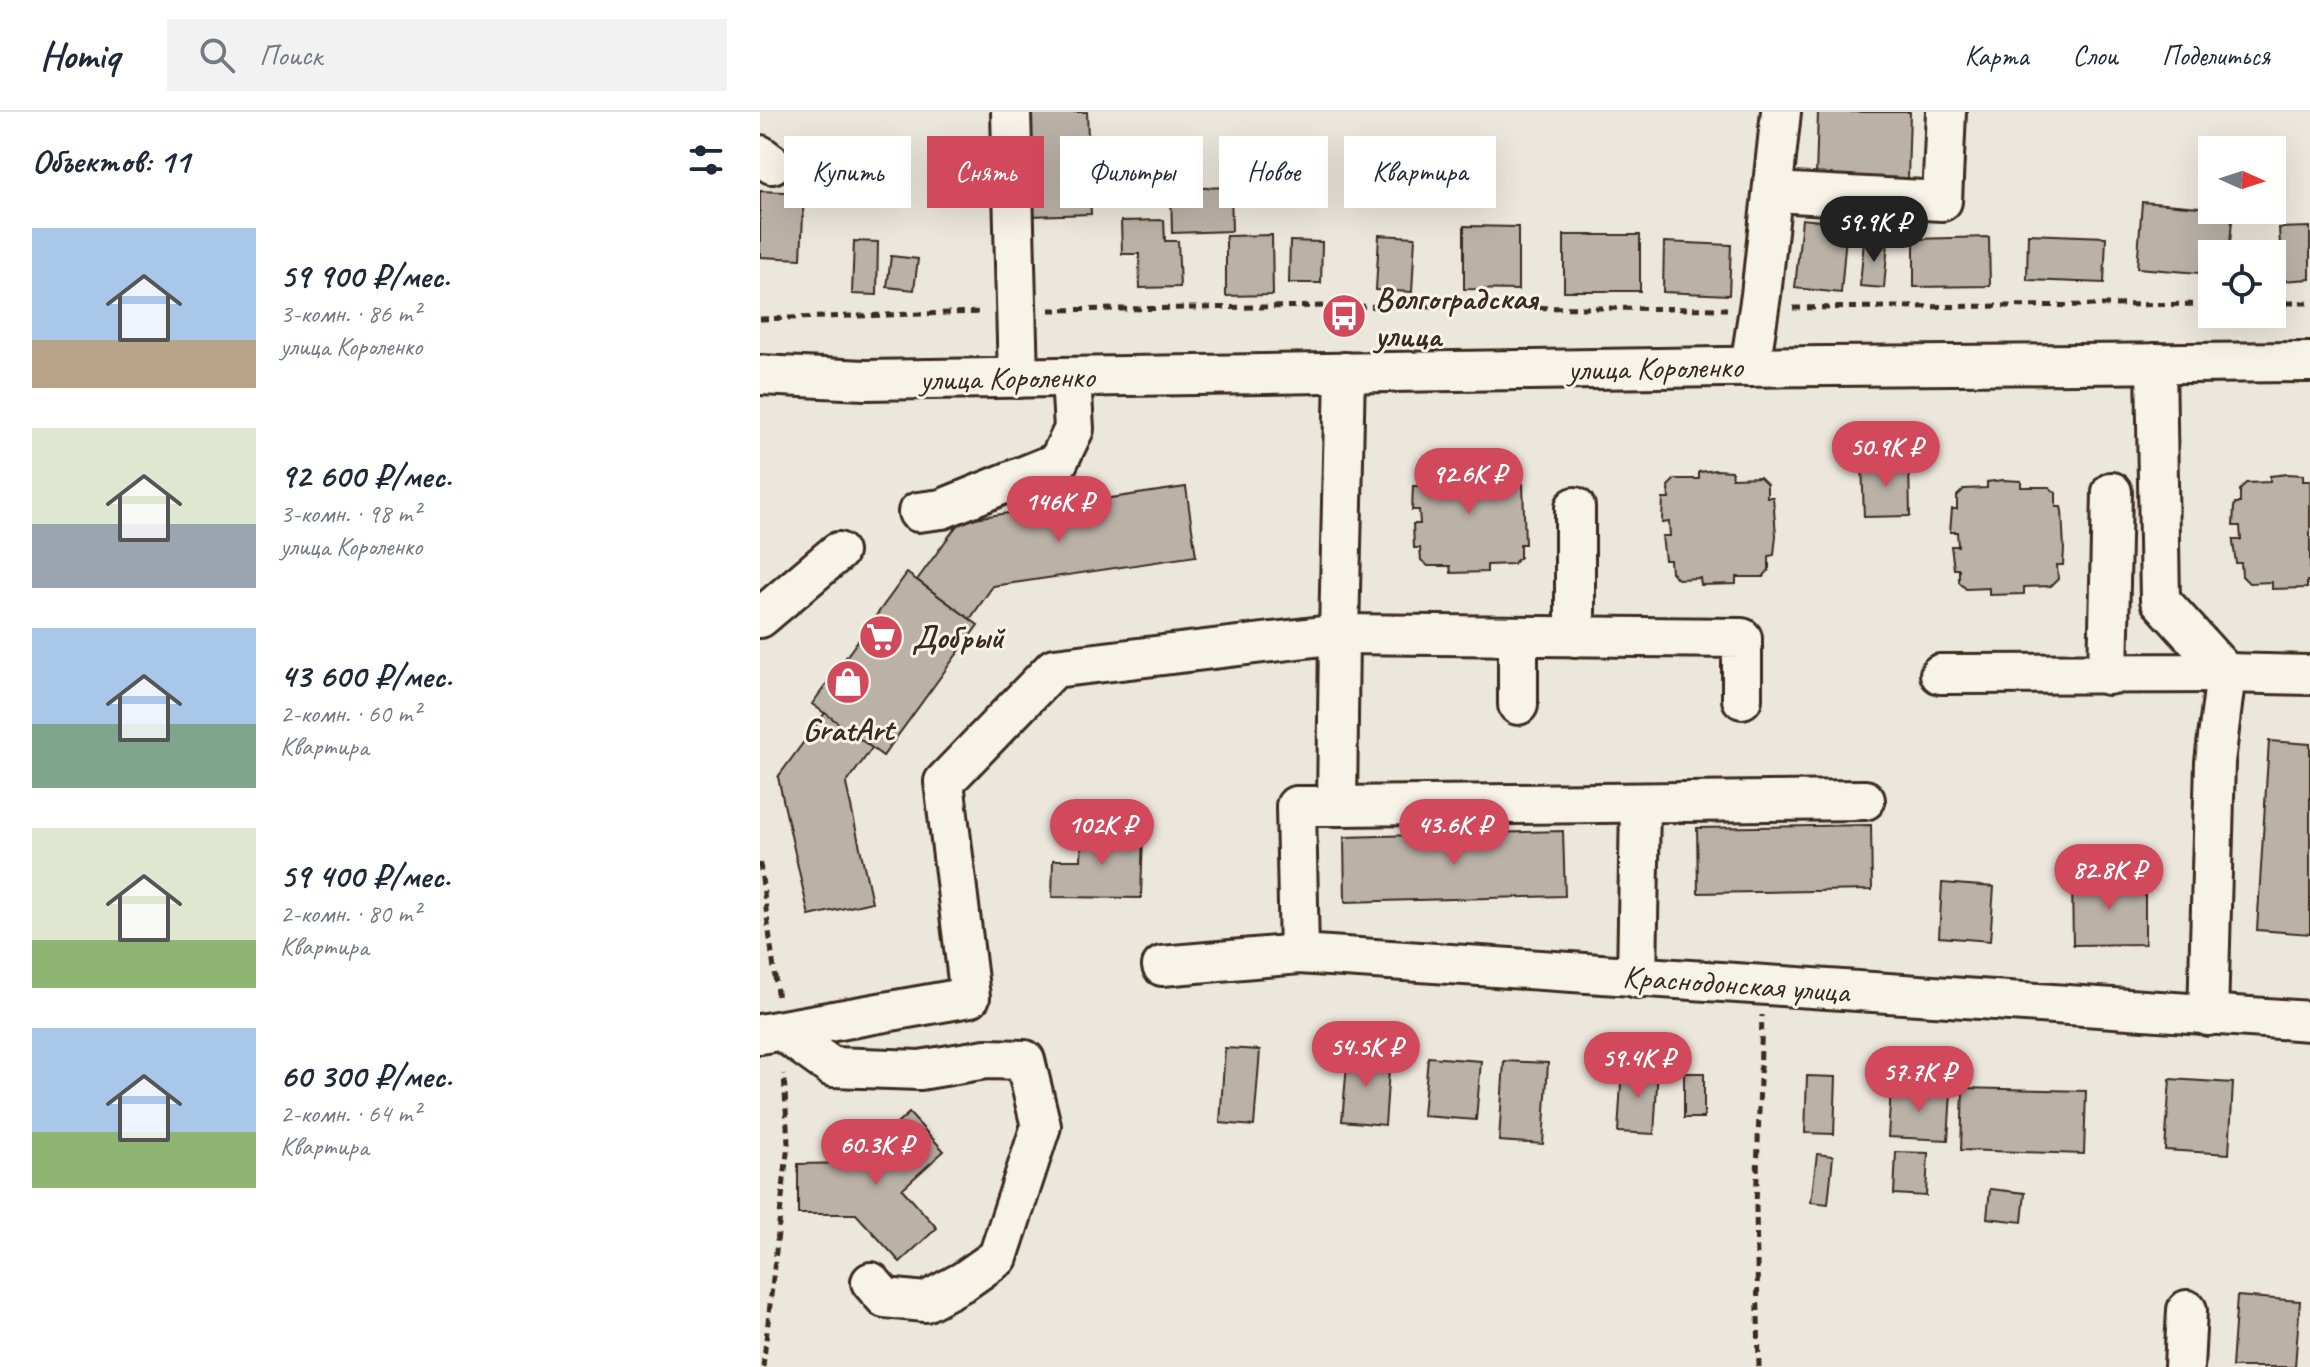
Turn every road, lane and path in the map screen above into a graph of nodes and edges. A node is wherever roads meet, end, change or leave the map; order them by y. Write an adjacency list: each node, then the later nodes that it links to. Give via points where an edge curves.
1 (1011, 112): 9 (street)
2 (1781, 112): 4 (street)
3 (1946, 112): 4 (street, via 1942,201)
4 (1773, 192): 8 (street)
5 (2286, 303): 6 (path)
6 (2310, 303)
7 (2198, 304): 8 (path)
8 (1758, 309): 9 (path, via 1328,306); 13 (street)
9 (1016, 311): 10 (path); 17 (street)
10 (760, 319)
11 (2310, 362): 12 (street, улица Короленко)
12 (2156, 363): 13 (street, улица Короленко); 26 (street, via 2160,600)
13 (1750, 367): 14 (street, улица Короленко)
14 (1345, 372): 16 (street, улица Короленко); 23 (street)
15 (760, 375): 17 (street, улица Короленко)
16 (1071, 377): 17 (street, улица Короленко); 20 (street, via 1074,429 1058,462 942,509)
17 (1018, 378)
18 (2112, 492): 28 (street)
19 (1575, 507): 25 (street)
20 (918, 512)
21 (838, 552): 22 (street)
22 (760, 618)
23 (1339, 634): 24 (street); 34 (street); 42 (street, via 1054,668 944,782 970,997)
24 (1518, 636): 25 (street); 31 (street)
25 (1575, 637): 30 (street, via 1742,638)
26 (2226, 673): 28 (street); 29 (street); 40 (street, via 2215,762)
27 (1940, 674): 28 (street)
28 (2108, 675)
29 (2310, 675)
30 (1742, 699)
31 (1518, 705)
32 (1865, 800): 33 (street)
33 (1640, 803): 34 (street); 38 (street)
34 (1337, 806): 36 (street, via 1296,806)
35 (760, 863): 42 (path)
36 (1299, 954): 37 (street, Краснодонская улица); 38 (street, Краснодонская улица)
37 (1162, 966)
38 (1637, 978): 39 (street, Краснодонская улица)
39 (1762, 986): 40 (street, Краснодонская улица); 46 (path, via 1756,1208)
40 (2208, 1016): 41 (street, Краснодонская улица)
41 (2310, 1021)
42 (771, 1033): 43 (street, via 832,1067 920,1070 986,1059 1025,1060 1041,1126 998,1257 925,1302 885,1298); 45 (path, via 788,1144)
43 (871, 1282)
44 (2187, 1310): 47 (street)
45 (763, 1367)
46 (1759, 1367)
47 (2184, 1367)

